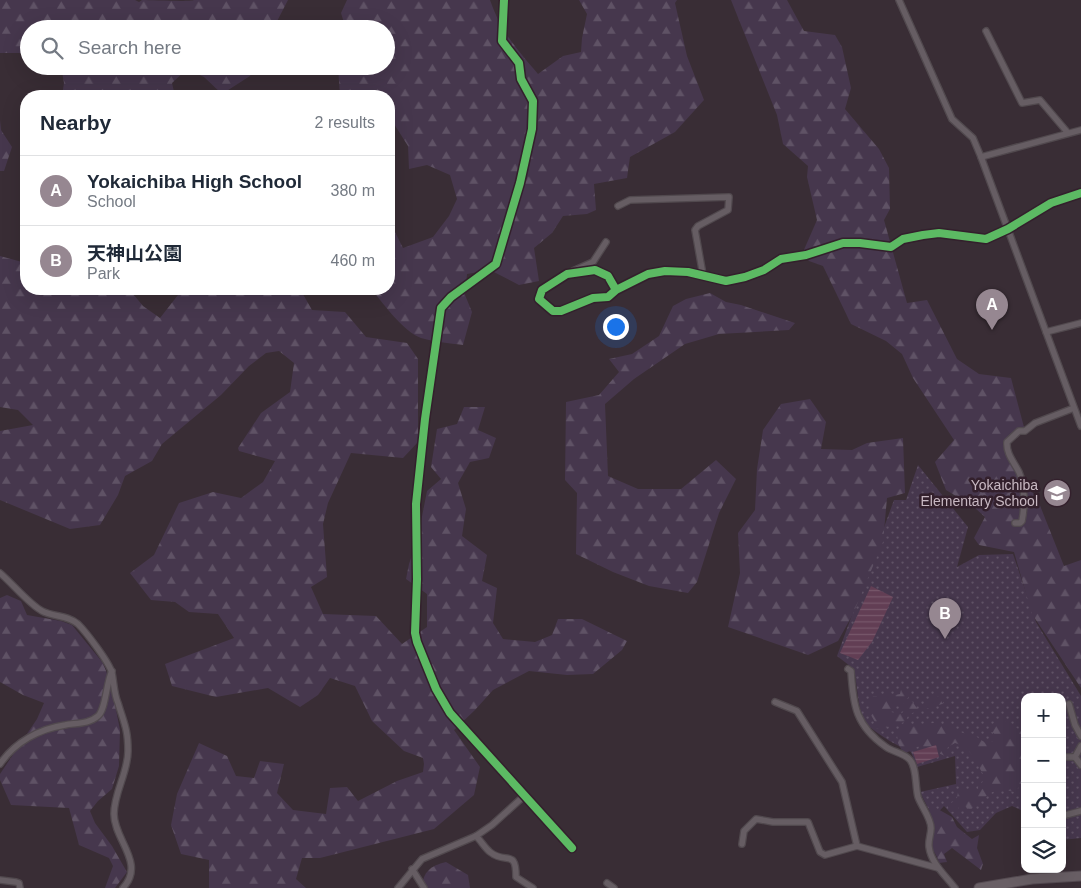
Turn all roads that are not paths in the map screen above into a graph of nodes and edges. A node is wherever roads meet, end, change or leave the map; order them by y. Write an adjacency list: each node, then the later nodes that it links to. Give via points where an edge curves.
1 (504, 0): 30 (street, via 502,41 519,63 522,79 534,102 532,128 496,264 441,308 416,504 415,633 436,689 450,712)
2 (899, 0): 6 (street, via 952,119 973,138)
3 (986, 31): 5 (street, via 1022,103 1040,100)
4 (1081, 130): 5 (street)
5 (1068, 133): 6 (street)
6 (981, 157): 9 (street)
7 (1081, 193): 9 (street, via 1051,203)
8 (618, 206): 12 (street, via 630,200 730,197 728,210 695,230)
9 (1008, 229): 12 (street, via 986,239 939,233 903,240 890,247 843,243 781,259 745,277 726,281); 15 (street)
10 (606, 242): 11 (street, via 593,262)
11 (568, 274): 13 (street, via 596,270 608,276); 13 (street, via 542,290 540,299 553,311 593,298 608,297)
12 (703, 275): 13 (street, via 665,271 648,274)
13 (616, 290)
14 (1081, 323): 15 (street)
15 (1046, 332): 16 (street)
16 (1074, 408): 17 (street); 18 (street, via 1035,422 1007,442 1019,474 1024,504 1022,521)
17 (1081, 426)
18 (1015, 523)
19 (0, 573): 21 (street, via 41,610 77,623)
20 (848, 668): 37 (street, via 860,721 883,745 910,760 918,799 932,826 929,846)
21 (112, 671): 28 (street, via 99,715 85,722 46,728 14,747); 44 (street, via 117,703 124,719 128,754 114,814 132,867 130,880)
22 (775, 702): 35 (street, via 798,711 842,782)
23 (1069, 704): 24 (street, via 1074,725)
24 (1081, 736)
25 (1081, 746): 27 (street)
26 (1066, 757): 27 (street)
27 (1075, 757): 29 (street)
28 (0, 764)
29 (1081, 765)
30 (524, 796): 33 (street); 36 (street)
31 (1081, 812): 32 (street)
32 (1066, 815)
33 (476, 836): 38 (street, via 422,859); 47 (street, via 492,853 514,860 516,877)
34 (742, 844): 35 (street, via 744,831 756,819 808,822 824,855)
35 (857, 846): 37 (street)
36 (572, 848)
37 (938, 868): 49 (street)
38 (412, 869): 45 (street); 46 (street)
39 (1081, 876): 42 (main road)
40 (0, 880): 43 (street, via 16,882)
41 (607, 882): 48 (street)
42 (1033, 884): 50 (main road)
43 (20, 888)
44 (124, 888)
45 (398, 888)
46 (424, 888)
47 (533, 888)
48 (614, 888)
49 (955, 888)
50 (979, 888)

